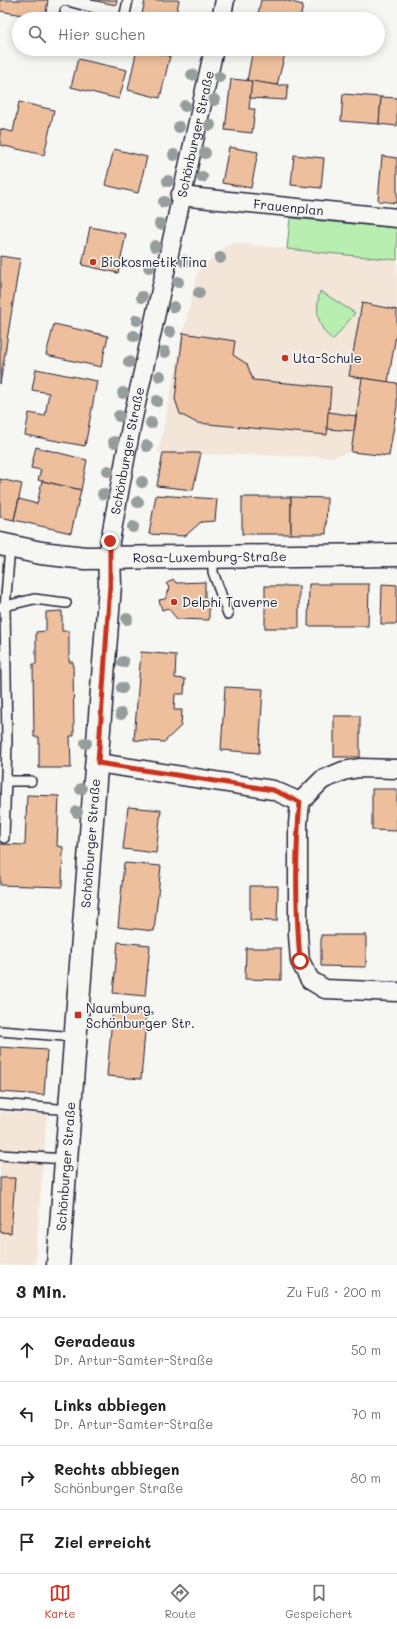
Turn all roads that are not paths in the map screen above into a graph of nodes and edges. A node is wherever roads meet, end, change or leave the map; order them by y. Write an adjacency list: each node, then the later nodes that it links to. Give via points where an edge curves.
1 (128, 0): 5 (lane)
2 (225, 0): 6 (street)
3 (65, 11): 4 (lane)
4 (69, 12)
5 (125, 12)
6 (222, 12)
7 (211, 56): 8 (street, Schönburger Straße)
8 (180, 196): 9 (street, Frauenplan); 12 (street, Schönburger Straße, via 132,422)
9 (397, 218)
10 (5, 546): 12 (main road, Rosa-Luxemburg-Straße, via 63,556); 15 (lane)
11 (397, 555): 13 (main road, Rosa-Luxemburg-Straße)
12 (109, 557): 13 (main road, Rosa-Luxemburg-Straße); 17 (main road, Schönburger Straße, via 110,585)
13 (213, 557): 16 (lane, via 213,572)
14 (66, 603): 15 (lane, via 34,599)
15 (2, 608): 19 (lane, via 7,705)
16 (228, 614)
17 (98, 763): 21 (street, via 273,790); 25 (main road, Schönburger Straße)
18 (397, 769): 21 (street, via 359,768 343,771 322,780)
19 (6, 781): 20 (lane); 22 (lane)
20 (31, 781)
21 (300, 802): 23 (street, via 300,961 310,980 325,989)
22 (4, 838)
23 (397, 992)
24 (0, 1031): 25 (lane)
25 (77, 1037): 27 (main road, Schönburger Straße)
26 (0, 1104): 27 (lane)
27 (71, 1110): 29 (main road, Schönburger Straße)
28 (0, 1155): 29 (lane)
29 (67, 1159): 30 (main road, Schönburger Straße)
30 (58, 1265)

